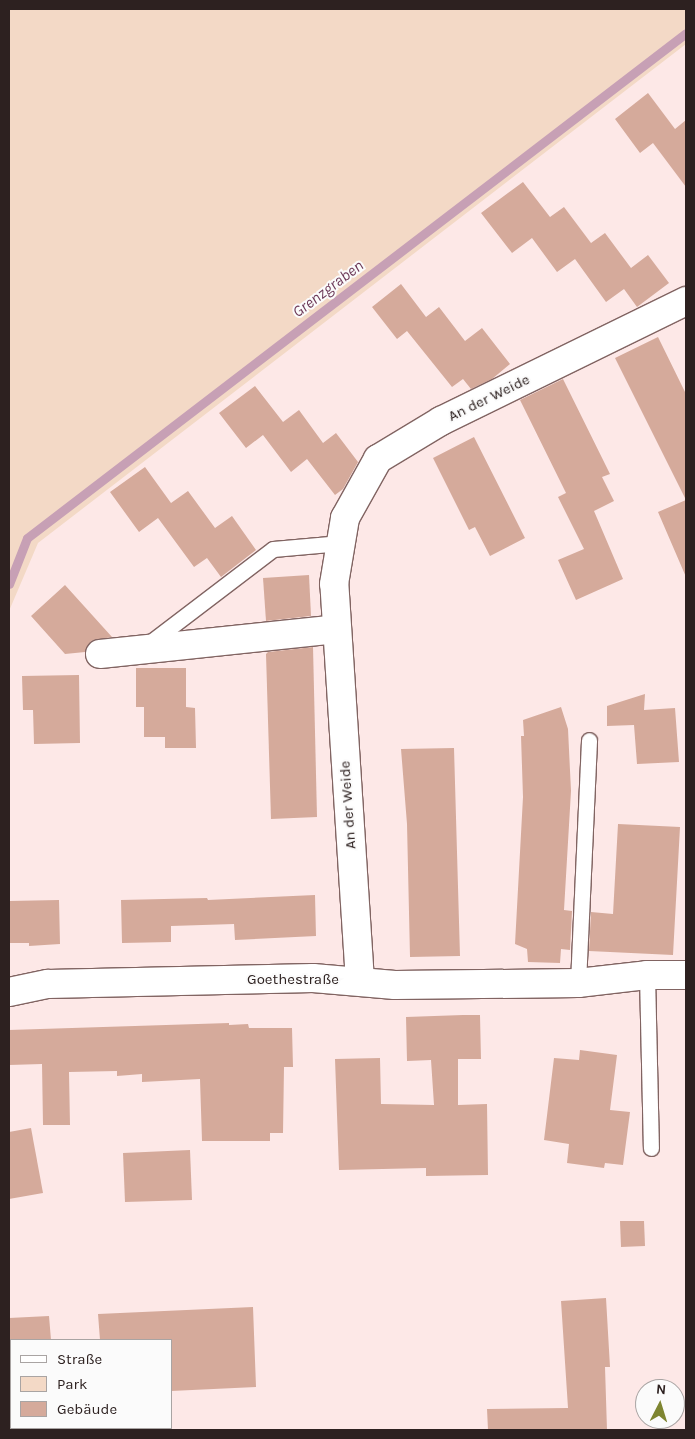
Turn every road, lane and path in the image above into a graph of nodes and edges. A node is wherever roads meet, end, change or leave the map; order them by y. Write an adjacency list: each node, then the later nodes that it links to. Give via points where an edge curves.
1 (686, 301): 2 (street, An der Weide, via 441,421 378,459 345,518)
2 (341, 543): 3 (street, An der Weide, via 334,584); 4 (lane, via 273,549)
3 (337, 630): 4 (street); 9 (street, An der Weide)
4 (141, 650): 5 (street)
5 (100, 654)
6 (590, 740): 10 (lane)
7 (647, 975): 8 (street, Goethestraße); 10 (street, Goethestraße); 12 (lane)
8 (686, 975)
9 (360, 980): 10 (street, Goethestraße, via 395,985); 11 (street, Goethestraße, via 313,978 48,984)
10 (578, 983)
11 (9, 992)
12 (651, 1148)

